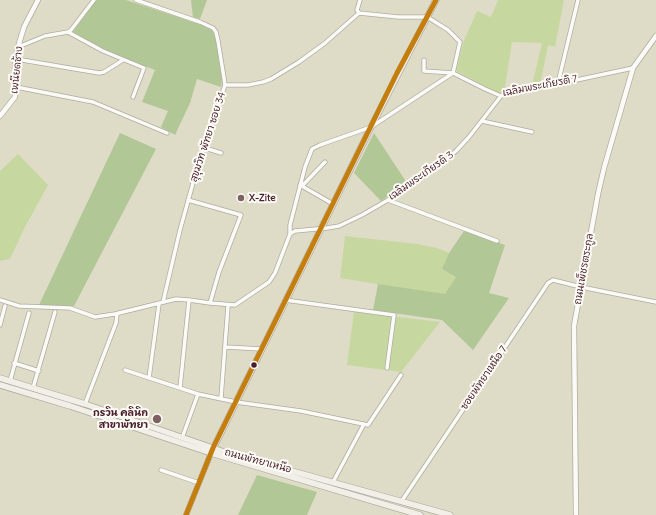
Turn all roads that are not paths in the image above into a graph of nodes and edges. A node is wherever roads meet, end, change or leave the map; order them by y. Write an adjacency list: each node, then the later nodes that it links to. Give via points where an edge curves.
1 (38, 0): 11 (street, เพนียดช้าง, via 24,27)
2 (94, 0): 9 (street)
3 (136, 0): 18 (street, สุขุมวิท พัทยา ซอย 34, via 213,28 218,41)
4 (360, 0): 7 (street, via 357,10)
5 (436, 0): 8 (main road)
6 (578, 0): 17 (street)
7 (359, 13): 8 (street); 18 (street, via 300,62 270,79 248,85)
8 (427, 17): 16 (street, via 448,30 460,42); 24 (main road)
9 (68, 32): 11 (street, via 45,36); 13 (street)
10 (656, 36): 15 (street, ถนนเพ็ชรตระกูล)
11 (18, 47): 12 (street, เพนียดช้าง)
12 (16, 58): 13 (street, via 99,73); 19 (street, เพนียดช้าง)
13 (123, 60): 21 (street, via 144,68)
14 (424, 60): 16 (street, via 424,71)
15 (633, 68): 17 (street, เฉลิมพระเกียรติ 7); 37 (street, ถนนเพ็ชรตระกูล, via 601,180)
16 (453, 73): 20 (street, เฉลิมพระเกียรติ 7); 24 (street)
17 (558, 83): 20 (street, เฉลิมพระเกียรติ 7)
18 (224, 85): 27 (street, สุขุมวิท พัทยา ซอย 34)
19 (16, 87): 22 (street, เพนียดช้าง, via 15,97); 26 (street, via 93,102)
20 (501, 96): 23 (street, เฉลิมพระเกียรติ 3)
21 (133, 97)
22 (0, 116)
23 (482, 121): 25 (street); 32 (street, เฉลิมพระเกียรติ 3, via 456,151)
24 (371, 126): 30 (street, via 312,149); 33 (main road)
25 (532, 132)
26 (167, 134)
27 (205, 148): 28 (street); 31 (street, สุขุมวิท พัทยา ซอย 34)
28 (221, 153)
29 (325, 162): 30 (street)
30 (301, 186): 33 (street); 35 (street, via 290,225)
31 (188, 200): 41 (street, สุขุมวิท พัทยา ซอย 34); 43 (street, via 241,215)
32 (388, 200): 34 (street, เฉลิมพระเกียรติ 3, via 348,222); 36 (street)
33 (333, 204): 34 (main road)
34 (321, 229): 35 (street, เฉลิมพระเกียรติ 3, via 295,231); 40 (main road)
35 (290, 234): 46 (street, via 269,282 235,306)
36 (497, 241)
37 (581, 287): 42 (street, ซอยพัทยาเหนือ 7); 74 (street, ซอยพัทยาเหนือ 7, via 553,280 548,283); 78 (street, ถนนเพ็ชรตระกูล, via 574,336)
38 (0, 300): 49 (street, via 19,306 70,308 95,317)
39 (188, 300): 41 (street); 43 (street); 63 (street)
40 (285, 300): 52 (main road); 54 (street, via 394,315)
41 (163, 302): 44 (street)
42 (656, 302)
43 (210, 303): 46 (street)
44 (159, 304): 49 (street); 59 (street)
45 (5, 306): 50 (street)
46 (228, 306): 51 (street)
47 (55, 312): 56 (street)
48 (29, 313): 53 (street)
49 (117, 314): 67 (street, via 116,323)
50 (0, 325)
51 (226, 347): 52 (street); 65 (street)
52 (261, 349): 66 (main road)
53 (14, 364): 56 (street); 60 (street)
54 (387, 368)
55 (125, 370): 59 (street)
56 (39, 371): 62 (street)
57 (402, 375): 68 (street)
58 (0, 378): 60 (main road, ถนนพัทยาเหนือ)
59 (149, 378): 63 (street)
60 (10, 381): 62 (main road, ถนนพัทยาเหนือ)
61 (0, 385): 70 (main road, ถนนพัทยาเหนือ)
62 (33, 388): 67 (main road, ถนนพัทยาเหนือ)
63 (180, 388): 64 (street)
64 (198, 394): 65 (street); 69 (street)
65 (221, 398): 66 (street)
66 (236, 402): 68 (street); 70 (main road)
67 (85, 404): 69 (main road, ถนนพัทยาเหนือ)
68 (366, 424): 72 (street)
69 (182, 438): 70 (main road, ถนนพัทยาเหนือ)
70 (212, 451): 72 (main road, ถนนพัทยาเหนือ); 73 (street); 76 (main road, ถนนพัทยาเหนือ)
71 (161, 470): 73 (street)
72 (333, 482): 74 (main road, ถนนพัทยาเหนือ)
73 (199, 483): 75 (street)
74 (401, 502): 77 (main road, ถนนพัทยาเหนือ)
75 (186, 515)
76 (420, 515)
77 (450, 515)
78 (576, 515)

